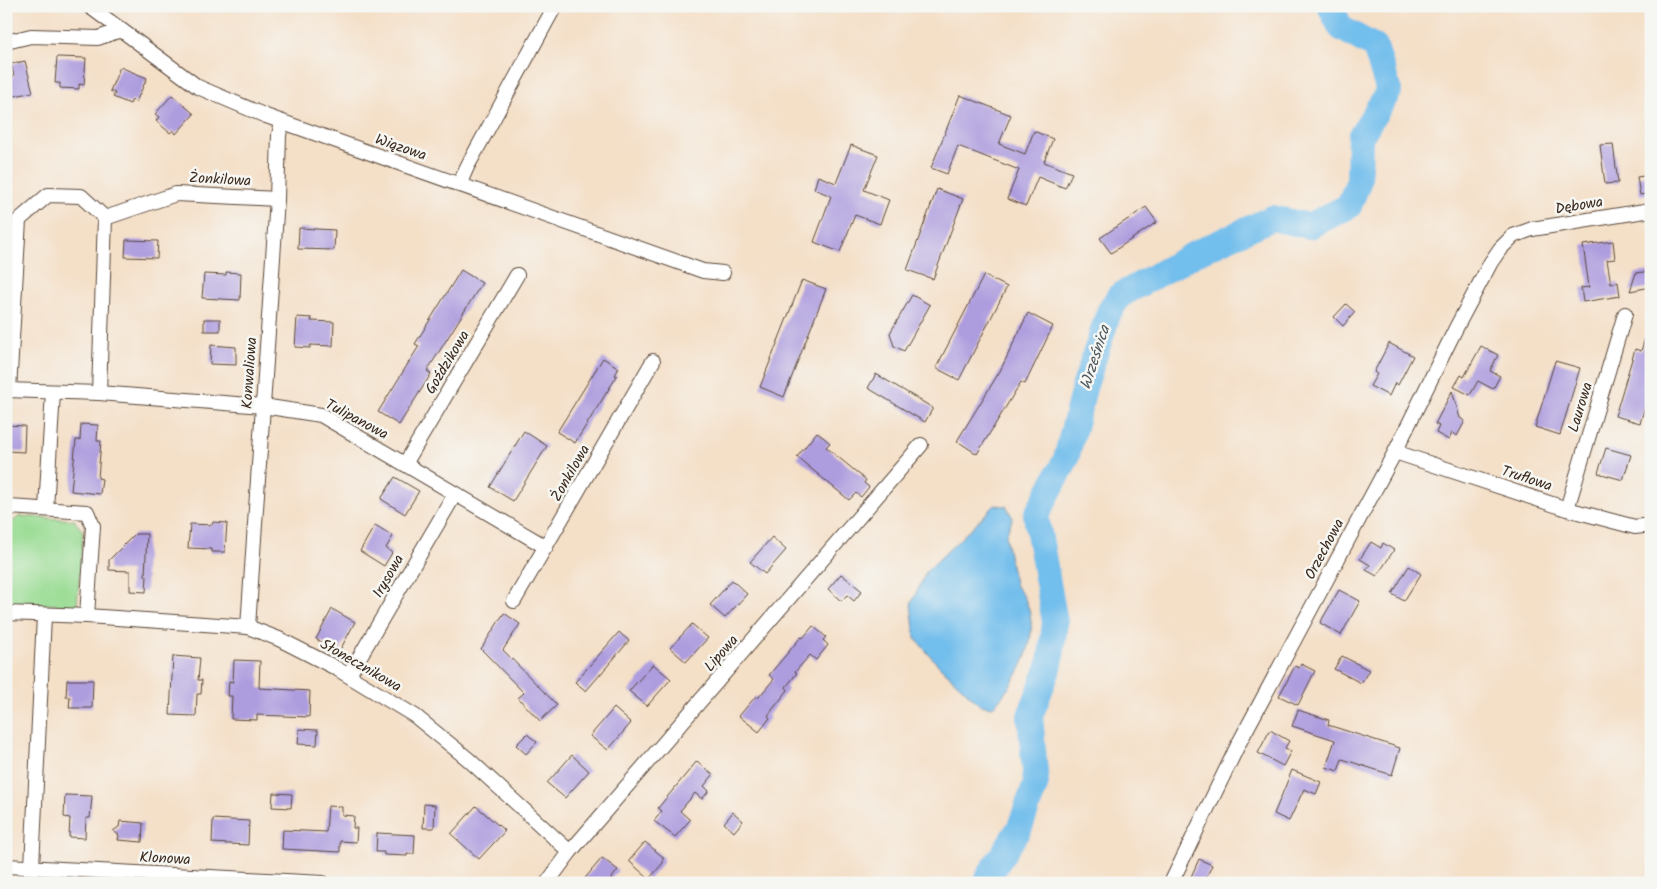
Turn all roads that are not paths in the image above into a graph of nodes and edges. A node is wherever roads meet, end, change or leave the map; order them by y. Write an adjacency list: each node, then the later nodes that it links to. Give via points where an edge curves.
1 (89, 6): 3 (street, Wiązowa)
2 (555, 6): 6 (street)
3 (121, 30): 4 (street, via 98,38 31,36); 5 (street, Wiązowa, via 198,87)
4 (6, 42)
5 (282, 122): 6 (street, Wiązowa); 7 (street, Konwaliowa)
6 (459, 185): 11 (street, Wiązowa, via 703,271)
7 (278, 199): 9 (street, Żonkilowa, via 176,194); 18 (street, Konwaliowa)
8 (1651, 210): 10 (street, Dębowa, via 1532,229)
9 (105, 218): 15 (street, Tulipanowa, via 81,196 48,195 19,220); 17 (street)
10 (1513, 236): 20 (street, Orzechowa, via 1491,262)
11 (723, 273)
12 (517, 276): 21 (street, Goździkowa)
13 (1625, 314): 24 (street, Laurowa)
14 (653, 361): 27 (street, Żonkilowa)
15 (8, 390): 16 (street, Tulipanowa)
16 (53, 392): 17 (street, Tulipanowa); 23 (street)
17 (98, 393): 18 (street, Tulipanowa)
18 (263, 406): 21 (street, Tulipanowa, via 321,415); 32 (street, Konwaliowa)
19 (921, 445): 34 (street, Lipowa)
20 (1395, 452): 24 (street, Truflowa); 39 (street, Orzechowa, via 1239,743)
21 (405, 464): 22 (street, Tulipanowa)
22 (455, 494): 27 (street, Tulipanowa); 33 (street, Irysowa)
23 (46, 509): 25 (street, via 9,507); 31 (street, via 87,512 93,526)
24 (1567, 509): 26 (street, Truflowa, via 1635,526)
25 (6, 510)
26 (1651, 525)
27 (546, 547): 28 (street, Żonkilowa)
28 (514, 601)
29 (6, 613): 30 (street, Słonecznikowa)
30 (44, 616): 31 (street, Słonecznikowa); 36 (street)
31 (87, 616): 32 (street, Słonecznikowa)
32 (248, 627): 33 (street, Słonecznikowa)
33 (349, 675): 34 (street, Słonecznikowa, via 423,722)
34 (570, 852): 38 (street, Lipowa)
35 (6, 866): 36 (street, Klonowa)
36 (32, 867): 37 (street, Klonowa)
37 (323, 883)
38 (548, 883)
39 (1171, 883)

